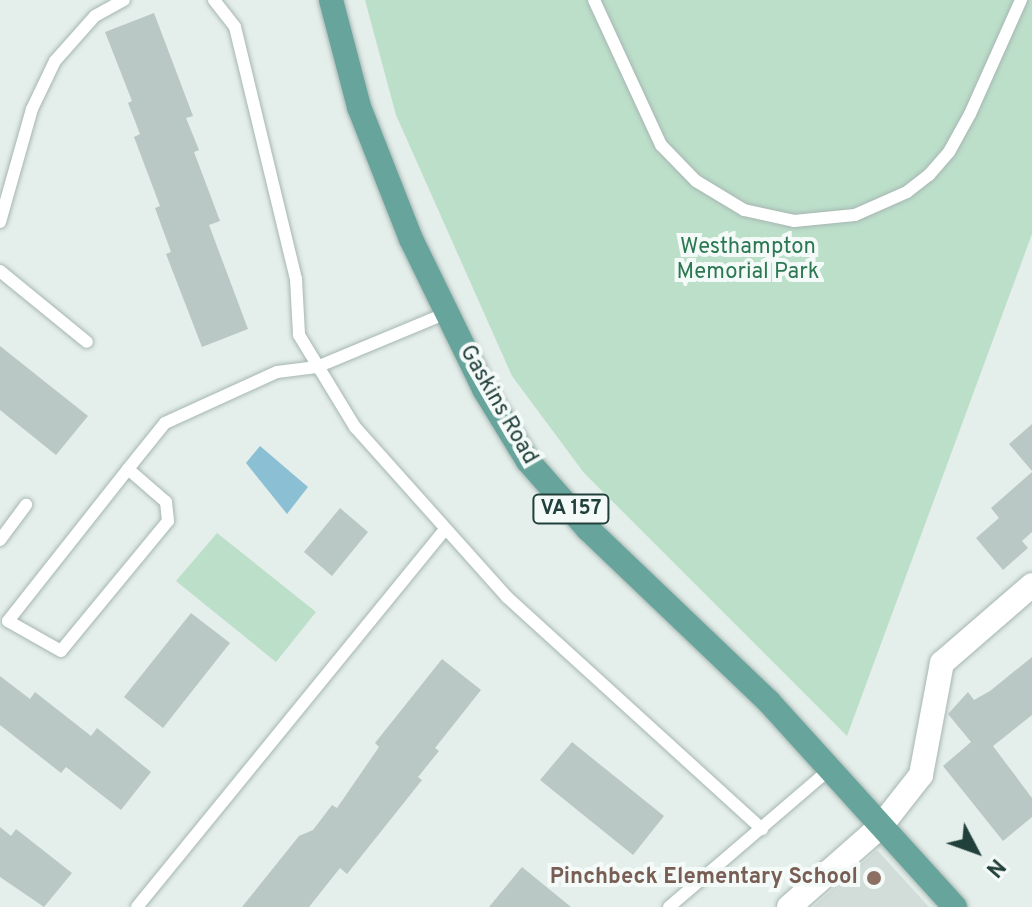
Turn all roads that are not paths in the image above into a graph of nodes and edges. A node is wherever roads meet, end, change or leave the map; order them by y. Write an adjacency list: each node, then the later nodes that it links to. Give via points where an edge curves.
1 (124, 0): 6 (lane, via 95,16 55,61 32,109)
2 (214, 0): 10 (lane, via 235,27 296,279 299,335)
3 (331, 0): 8 (main road, Gaskins Road / VA 157, via 359,107)
4 (594, 0): 5 (lane, via 661,145 696,181 744,210 794,221 855,215 907,192 929,175 970,114)
5 (1021, 0)
6 (0, 222)
7 (0, 271): 9 (lane)
8 (447, 313): 10 (lane); 17 (main road, Gaskins Road / VA 157, via 484,389 528,461 588,529 769,702)
9 (87, 342)
10 (317, 367): 11 (lane, via 277,372 186,410 165,423); 13 (lane, via 355,427)
11 (128, 469): 16 (lane); 16 (lane, via 166,502 168,521 61,651)
12 (26, 505): 14 (lane)
13 (444, 530): 19 (lane, via 507,597); 20 (lane)
14 (0, 540)
15 (1032, 585): 18 (street, via 942,663 929,710 925,766)
16 (4, 619)
17 (830, 769): 18 (main road, Gaskins Road / VA 157); 19 (lane)
18 (881, 826): 22 (street); 23 (main road, Gaskins Road / VA 157)
19 (762, 829): 21 (lane)
20 (137, 907)
21 (669, 907)
22 (789, 907)
23 (955, 907)

